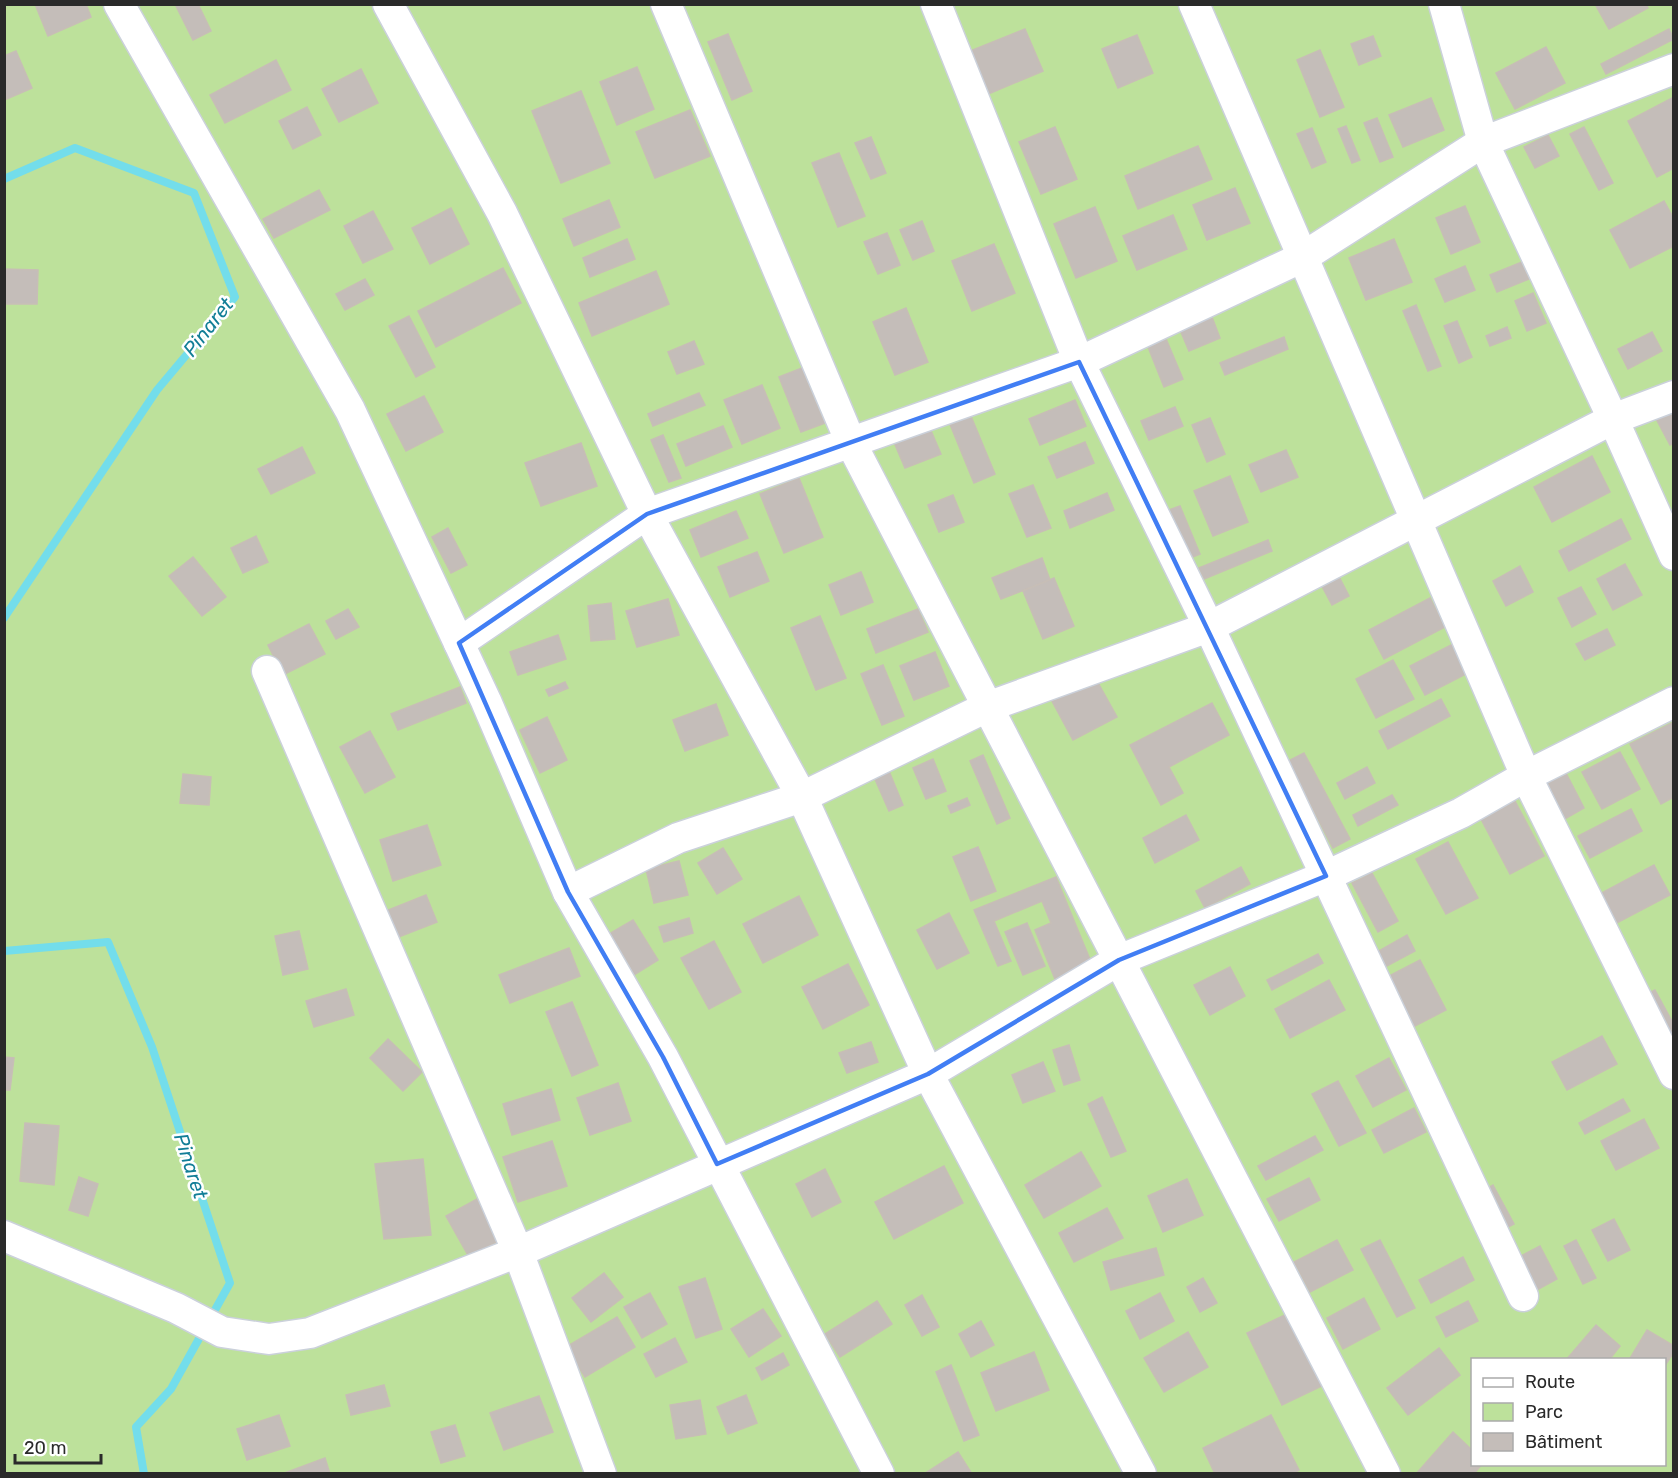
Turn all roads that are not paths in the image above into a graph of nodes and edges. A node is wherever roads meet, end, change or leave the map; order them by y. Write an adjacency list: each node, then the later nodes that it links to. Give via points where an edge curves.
1 (119, 4): 18 (street, via 350,410)
2 (388, 4): 14 (street, via 502,213)
3 (666, 4): 13 (street)
4 (936, 4): 10 (street)
5 (1194, 4): 9 (street)
6 (1444, 4): 8 (street)
7 (1674, 69): 8 (street)
8 (1484, 142): 9 (street); 12 (street)
9 (1303, 257): 10 (street); 15 (street)
10 (1079, 362): 13 (street); 17 (street)
11 (1674, 396): 12 (street)
12 (1613, 418): 15 (street); 16 (street)
13 (851, 443): 14 (street); 21 (street)
14 (647, 514): 18 (street); 23 (street)
15 (1415, 519): 17 (street); 22 (street)
16 (1674, 555)
17 (1209, 627): 21 (street); 24 (street)
18 (459, 643): 25 (street)
19 (267, 671): 31 (street)
20 (1674, 702): 22 (street)
21 (987, 707): 23 (street); 26 (street)
22 (1526, 776): 24 (street, via 1461,813); 28 (street)
23 (802, 797): 25 (street, via 678,838); 27 (street)
24 (1326, 876): 26 (street); 32 (street)
25 (568, 892): 29 (street, via 663,1057)
26 (1119, 960): 27 (street); 36 (street)
27 (928, 1074): 29 (street); 35 (street)
28 (1674, 1074)
29 (717, 1164): 31 (street); 34 (street)
30 (4, 1236): 31 (street, via 176,1308 222,1332 269,1339 310,1333)
31 (518, 1252): 33 (street)
32 (1523, 1296)
33 (601, 1473)
34 (879, 1473)
35 (1141, 1473)
36 (1385, 1473)

